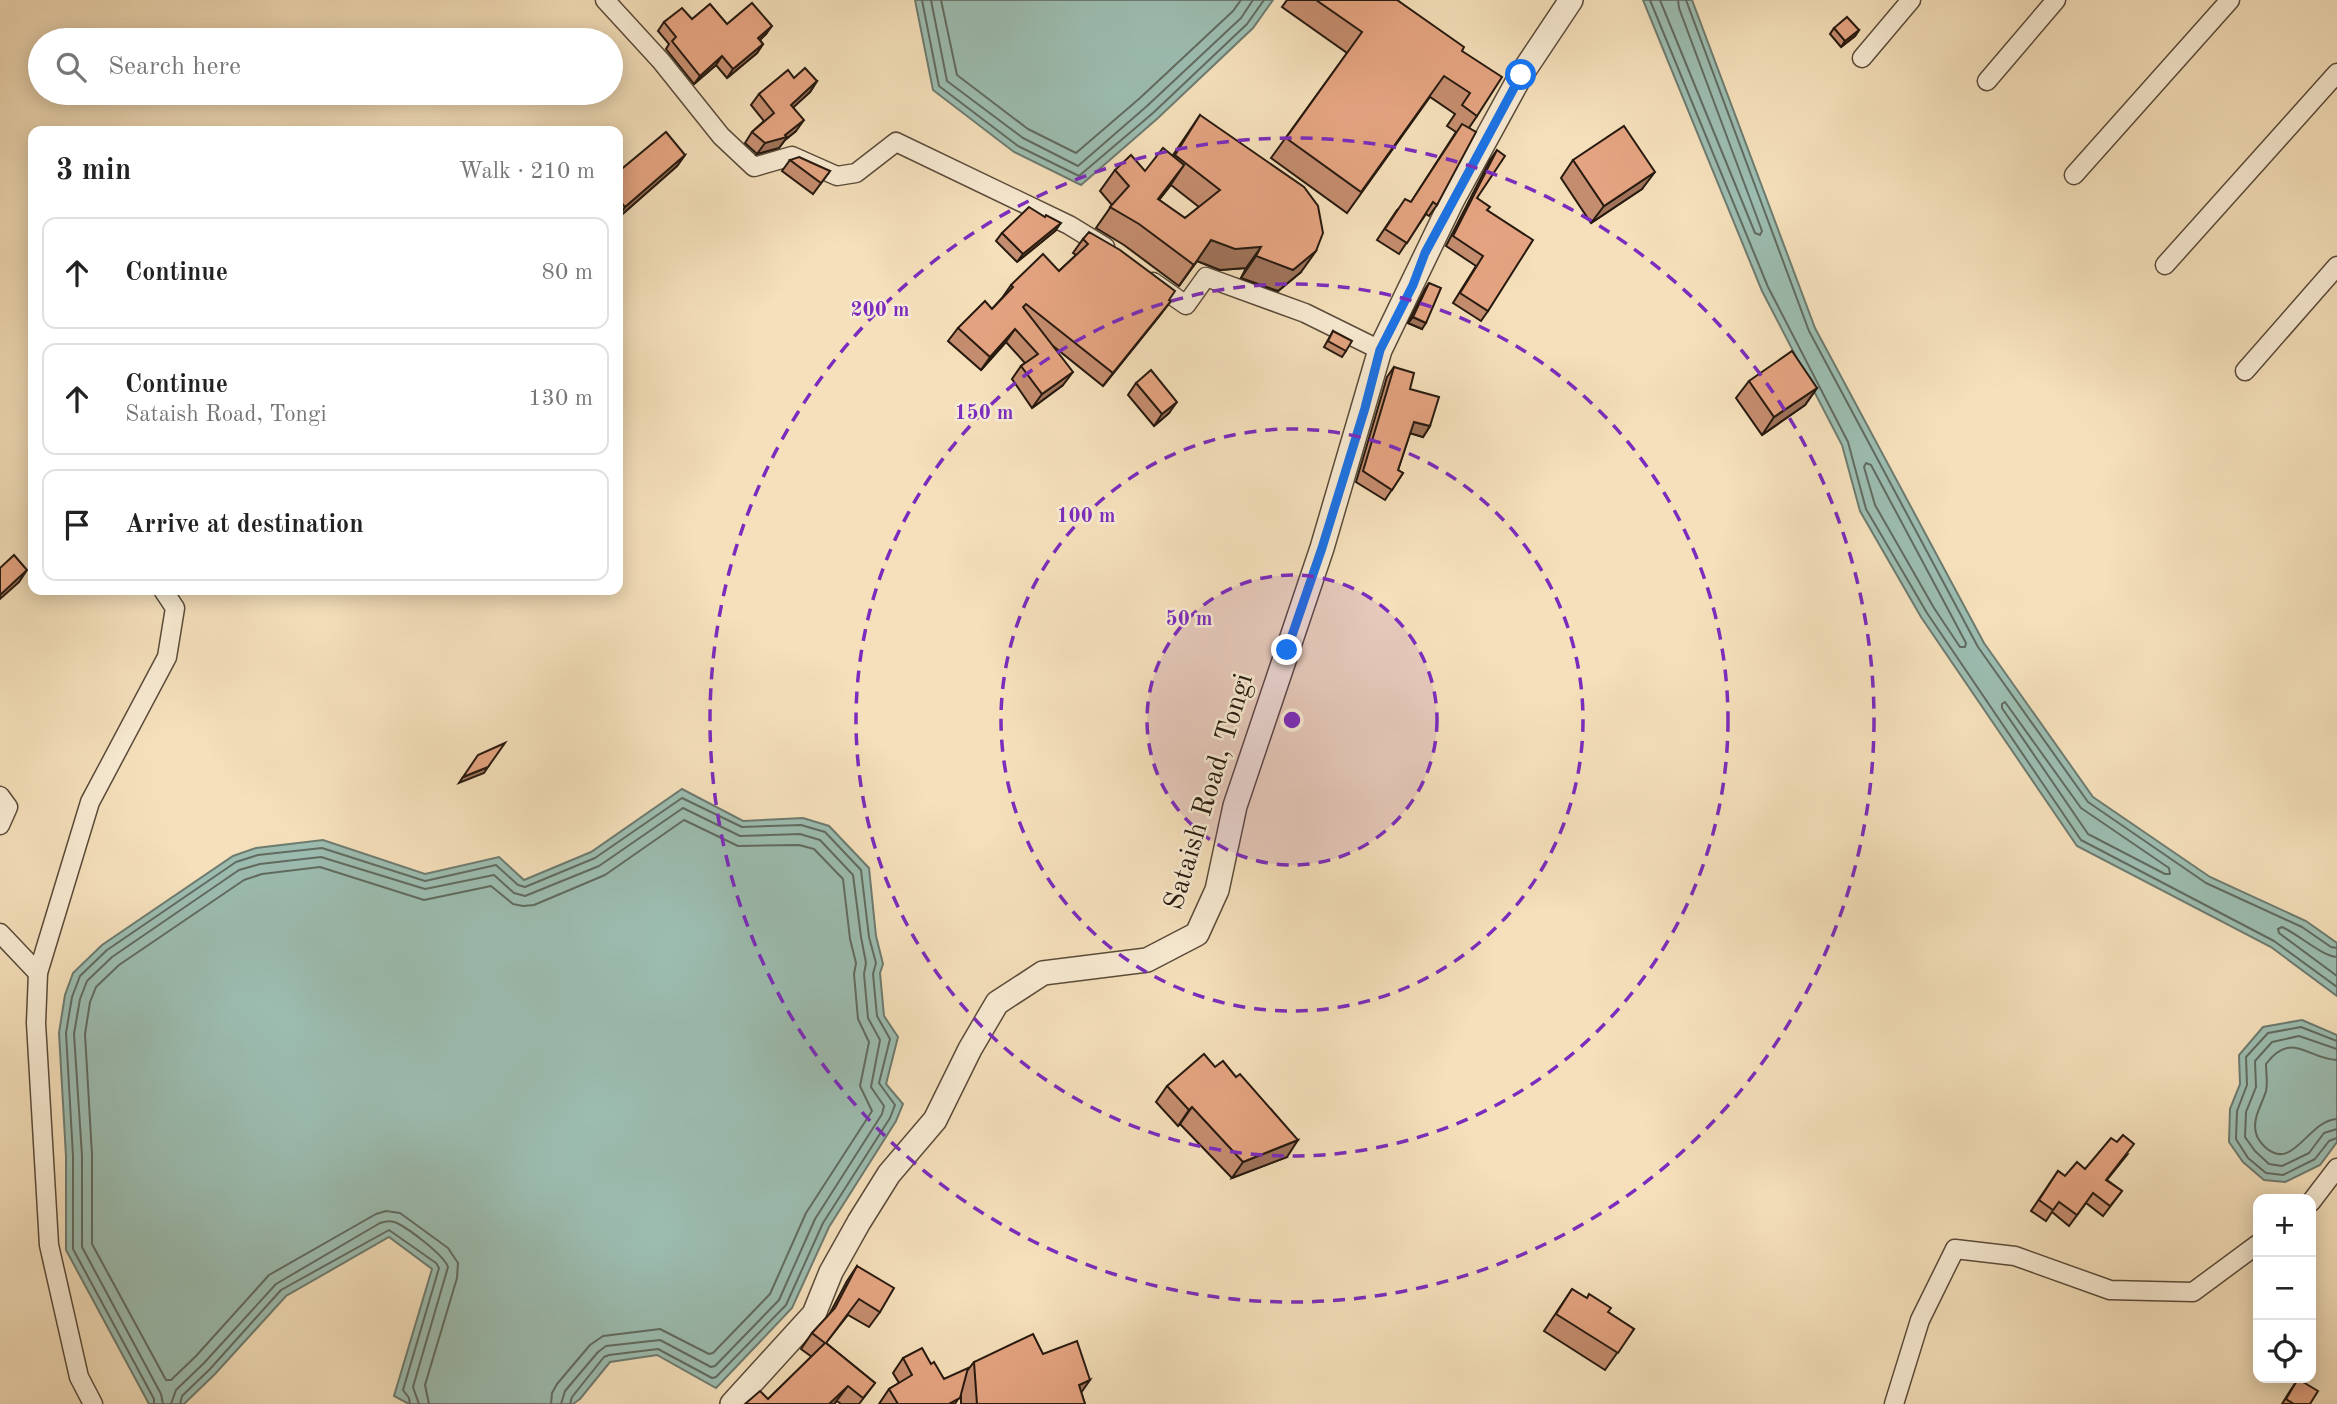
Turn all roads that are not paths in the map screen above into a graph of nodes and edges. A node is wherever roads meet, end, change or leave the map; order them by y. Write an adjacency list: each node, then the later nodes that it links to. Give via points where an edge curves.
1 (605, 0): 10 (street, via 721,136 754,167 792,156 837,176 856,173 896,142 1069,225)
2 (1911, 0): 6 (street)
3 (2056, 0): 8 (street)
4 (2230, 0): 9 (street)
5 (1568, 2): 14 (street, Sataish Road, Tongi, via 1521,75 1436,232)
6 (1862, 58)
7 (2337, 74): 11 (street)
8 (1986, 81)
9 (2074, 175)
10 (1117, 254)
11 (2165, 265)
12 (2337, 266): 15 (street)
13 (1136, 269): 14 (street, via 1186,305 1206,277 1304,313)
14 (1380, 350): 25 (street, Sataish Road, Tongi, via 1322,548 1235,806 1216,890 1197,934 1147,961 1044,973 997,1003 935,1120 889,1174 859,1222 814,1314)
15 (2245, 371)
16 (166, 595): 20 (street, via 175,608 167,657 90,802)
17 (0, 796): 18 (street, via 8,807)
18 (0, 825)
19 (0, 933): 20 (street)
20 (38, 973): 24 (street, via 36,1023 50,1245 79,1377)
21 (2337, 1168): 22 (street)
22 (2316, 1195)
23 (2253, 1248): 26 (street, via 2193,1292 2109,1290 2015,1256 1955,1249 1920,1320)
24 (93, 1404)
25 (732, 1404)
26 (1894, 1404)

